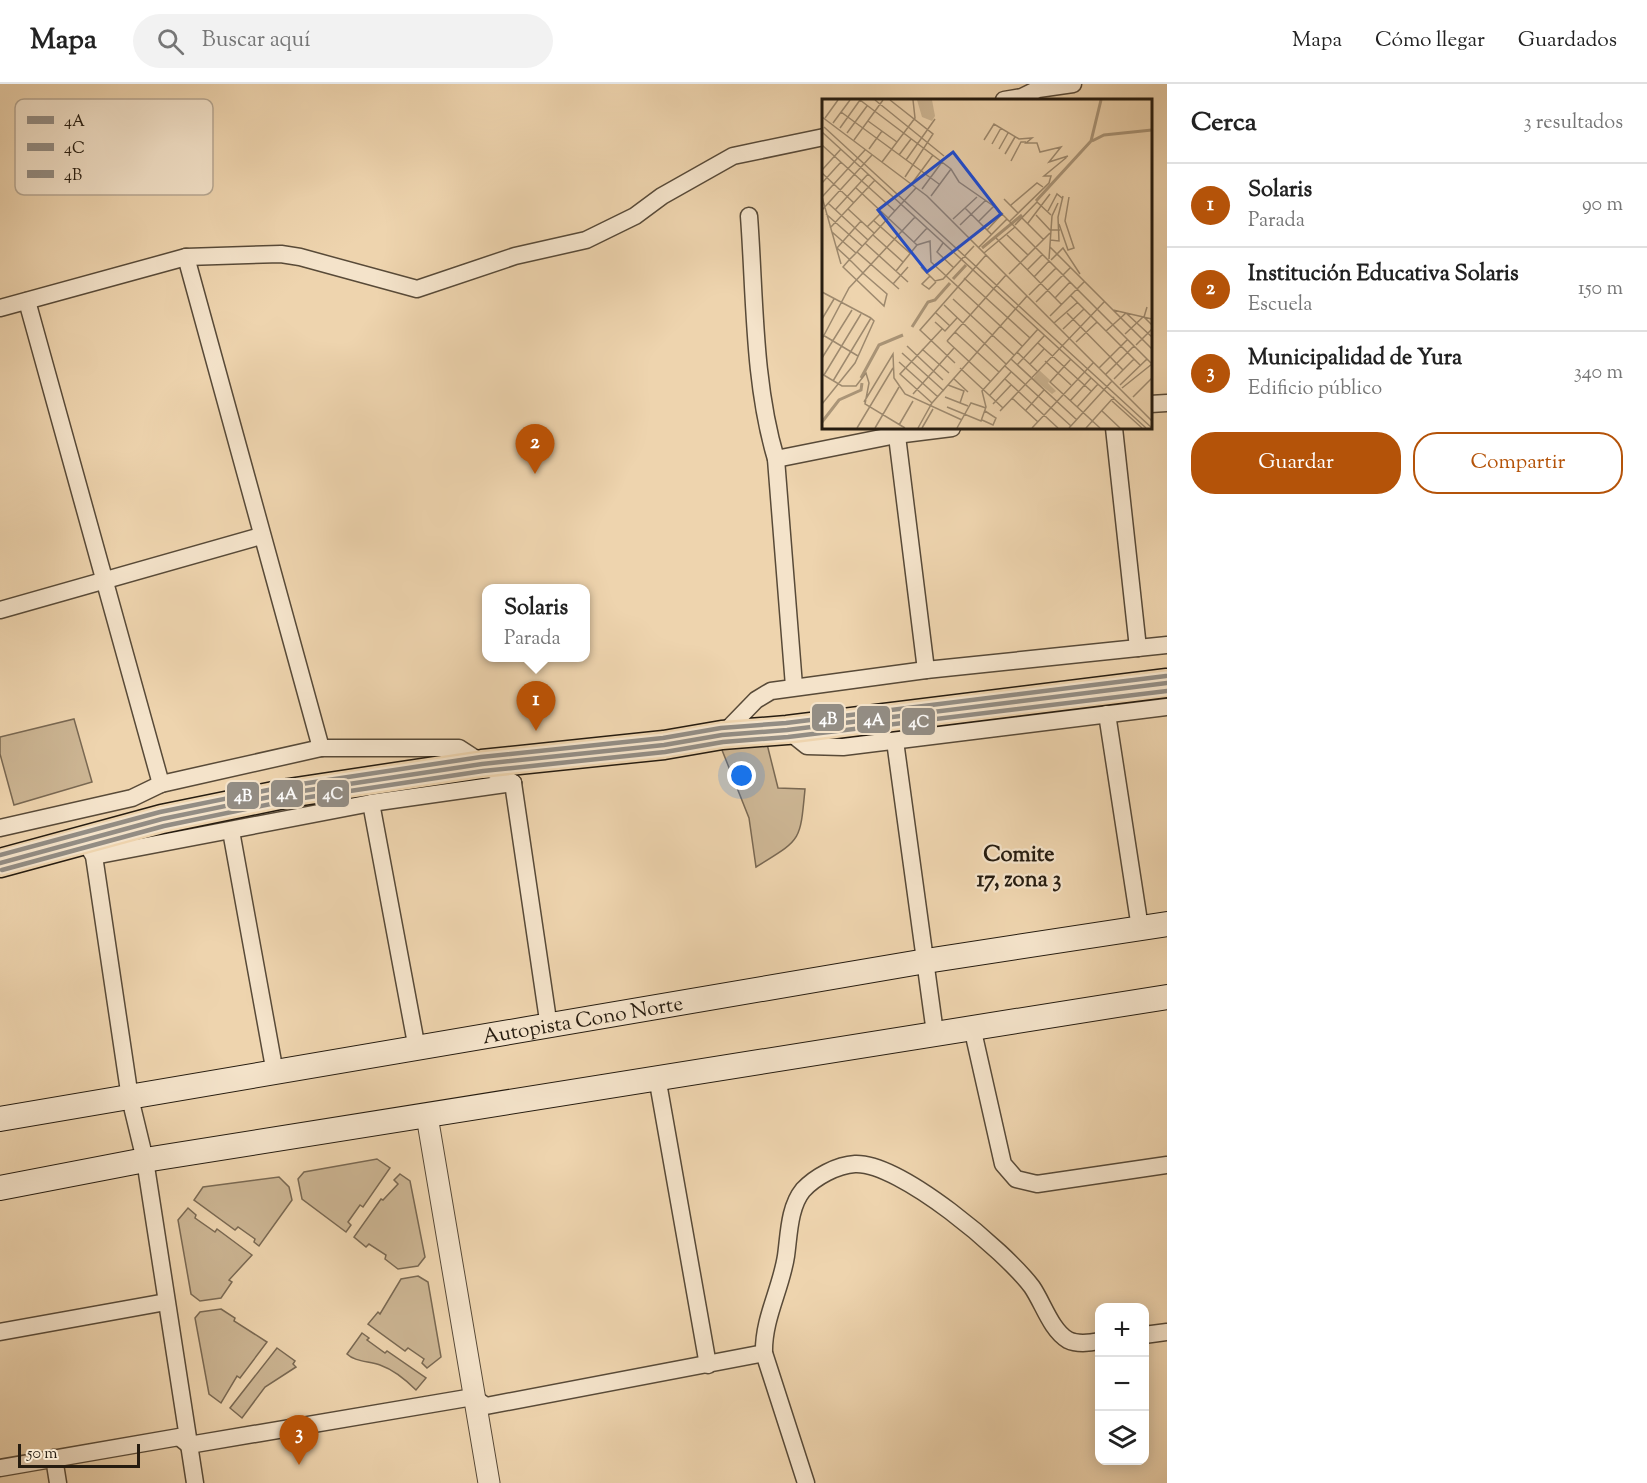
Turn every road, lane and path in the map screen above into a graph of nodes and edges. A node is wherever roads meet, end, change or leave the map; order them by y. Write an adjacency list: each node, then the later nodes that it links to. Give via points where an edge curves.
1 (1073, 84): 2 (street)
2 (1024, 94): 3 (street)
3 (1007, 99)
4 (822, 137): 6 (street, via 733,156 635,216 586,240 515,256 417,289 281,254)
5 (749, 216): 14 (street, via 763,391)
6 (186, 257): 7 (street); 15 (street)
7 (27, 301): 8 (street); 16 (street)
8 (0, 308)
9 (1167, 402): 10 (street)
10 (1152, 404)
11 (933, 429): 13 (street)
12 (1114, 429): 19 (street)
13 (896, 431): 14 (street); 20 (street)
14 (776, 459): 22 (street)
15 (261, 536): 16 (street); 28 (street)
16 (107, 580): 17 (street); 31 (street)
17 (0, 610)
18 (1167, 645): 19 (street)
19 (1138, 648): 20 (street)
20 (926, 670): 22 (street)
21 (1167, 683): 25 (highway)
22 (794, 686): 26 (street, via 771,691 756,700)
23 (1167, 706): 24 (street)
24 (1107, 714): 27 (street); 38 (street)
25 (787, 730): 26 (highway); 27 (street, via 807,746 843,747)
26 (722, 735): 29 (highway)
27 (895, 741): 39 (street)
28 (321, 748): 29 (street, via 459,748); 31 (street)
29 (482, 764): 30 (street); 35 (highway, via 237,802)
30 (513, 783): 32 (street); 41 (street)
31 (161, 784): 33 (street, via 132,798)
32 (371, 803): 34 (street); 44 (street)
33 (0, 828)
34 (231, 831): 35 (street); 45 (street)
35 (89, 848): 36 (highway); 47 (street)
36 (0, 863)
37 (1167, 924): 38 (main road, Autopista Cono Norte)
38 (1140, 928): 39 (main road, Autopista Cono Norte)
39 (926, 962): 41 (main road, Autopista Cono Norte); 43 (street)
40 (1167, 997): 42 (main road)
41 (549, 1027): 44 (main road, Autopista Cono Norte)
42 (972, 1028): 43 (main road); 51 (street, via 1003,1164 1016,1179 1037,1184)
43 (935, 1033): 46 (main road)
44 (417, 1049): 45 (main road, Autopista Cono Norte)
45 (275, 1073): 47 (main road, Autopista Cono Norte)
46 (657, 1077): 48 (main road); 59 (street)
47 (130, 1098): 49 (main road, Autopista Cono Norte); 50 (street)
48 (427, 1116): 50 (main road); 60 (street)
49 (0, 1119)
50 (145, 1160): 52 (main road); 53 (street)
51 (1167, 1165)
52 (0, 1188)
53 (166, 1302): 54 (street); 61 (street)
54 (0, 1332)
55 (1167, 1332): 56 (street)
56 (1149, 1334)
57 (1095, 1341): 58 (street, via 1066,1339 1032,1287 950,1210 882,1169 856,1164 836,1168 802,1191 793,1210 782,1281 763,1333)
58 (764, 1353): 59 (street); 67 (street)
59 (708, 1365): 60 (street, via 486,1406)
60 (473, 1397): 61 (street); 66 (street)
61 (189, 1445): 62 (street, via 179,1437); 65 (street)
62 (54, 1458): 63 (street); 64 (street)
63 (0, 1468)
64 (58, 1483)
65 (195, 1483)
66 (489, 1483)
67 (806, 1483)

